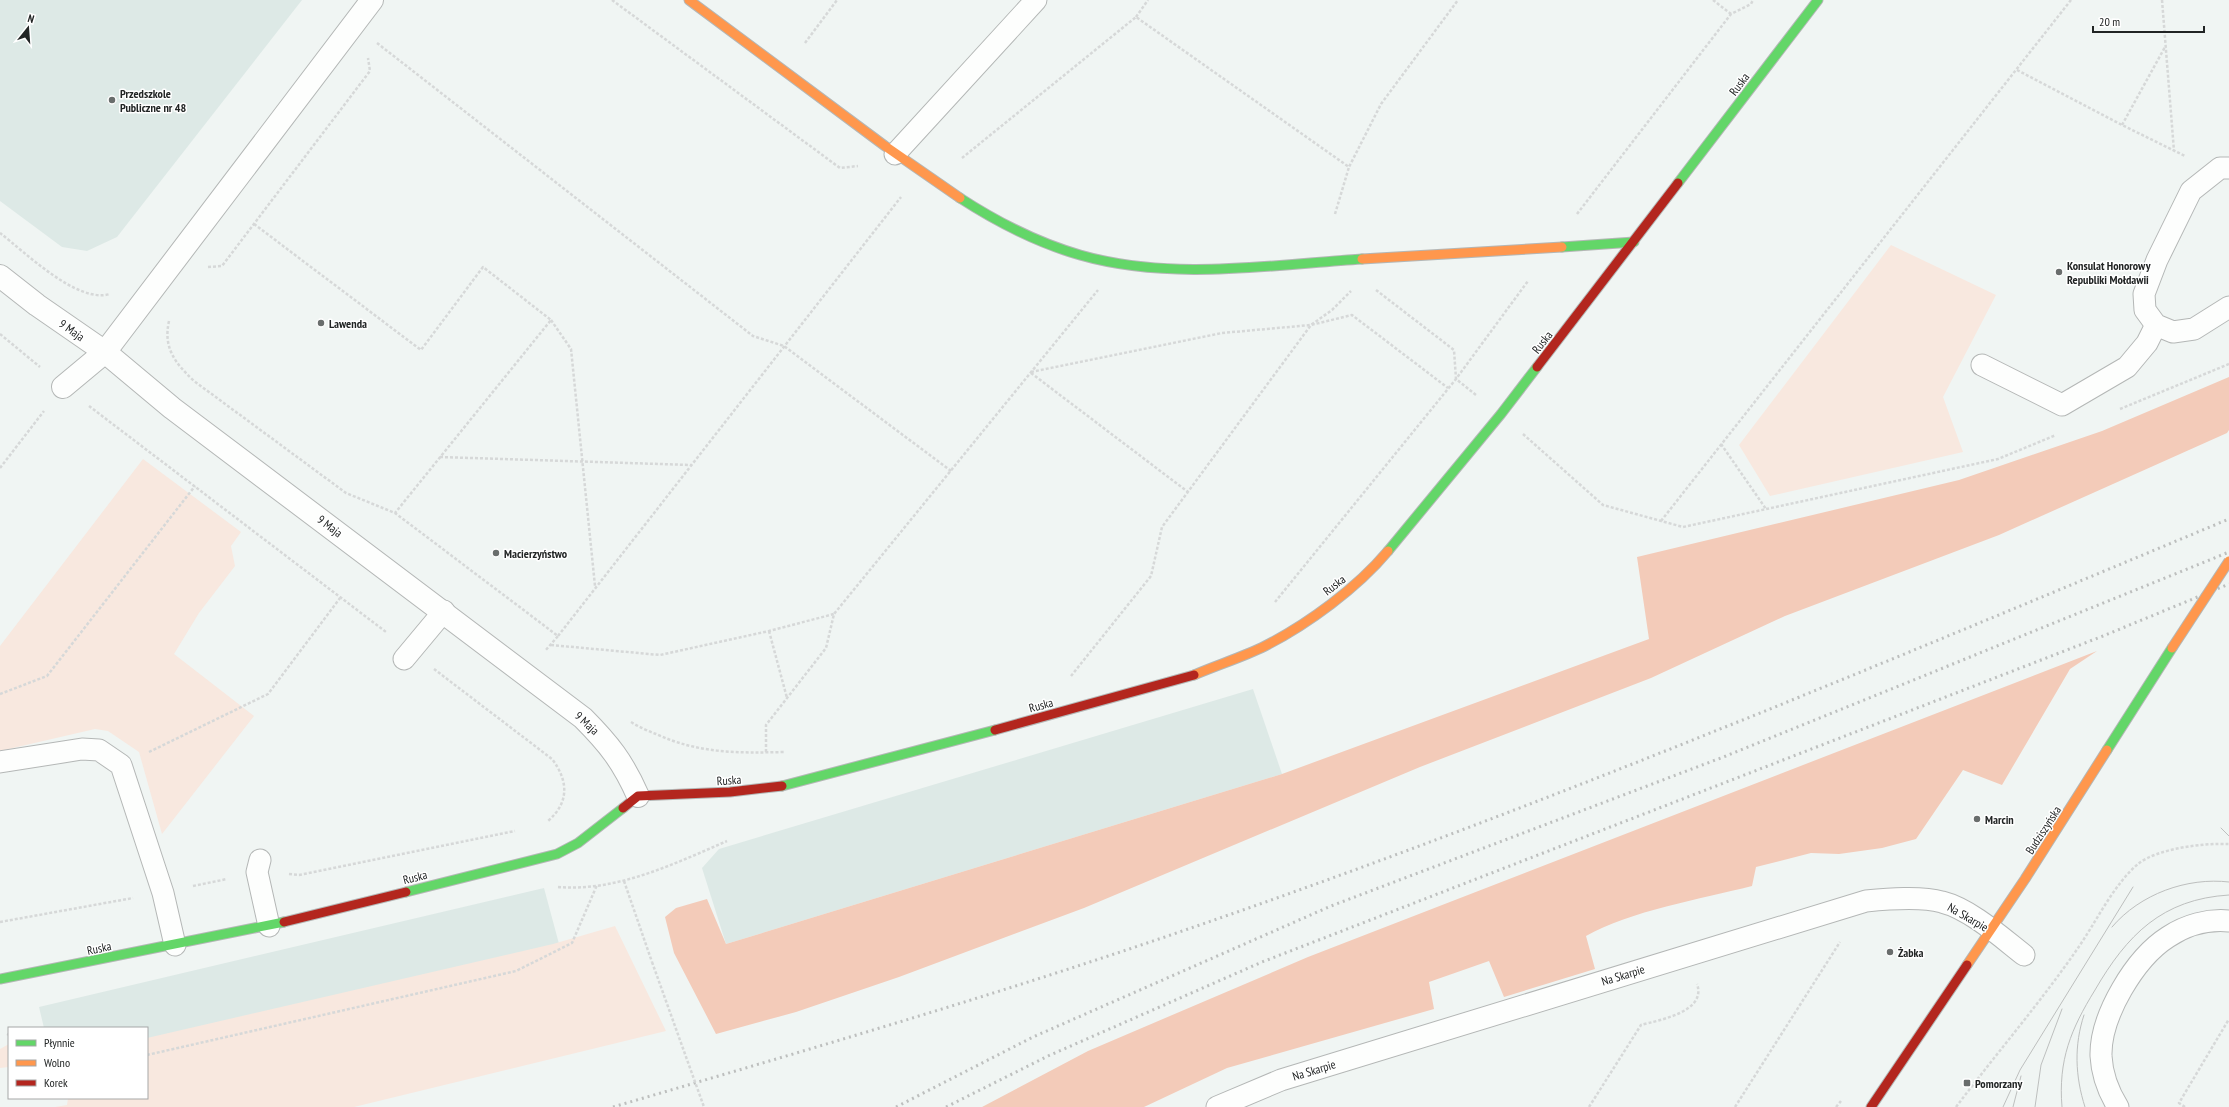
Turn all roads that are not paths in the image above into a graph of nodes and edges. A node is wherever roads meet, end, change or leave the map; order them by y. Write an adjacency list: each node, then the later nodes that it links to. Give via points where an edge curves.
1 (372, 0): 11 (street)
2 (689, 0): 5 (street)
3 (1036, 0): 5 (lane)
4 (1818, 0): 7 (street, Ruska)
5 (895, 154): 7 (street, via 980,211 1029,236 1079,254 1137,266 1233,268)
6 (2224, 168): 10 (lane, via 2191,191 2157,260 2144,294 2145,310)
7 (1634, 242): 18 (street, Ruska, via 1501,414 1385,554 1362,578 1299,626 1265,646 1186,678 800,782 774,788 730,792)
8 (0, 276): 11 (street, 9 Maja)
9 (2229, 307): 10 (lane, via 2194,329 2173,332)
10 (2156, 325): 12 (lane, via 2127,367 2062,405)
11 (105, 352): 13 (street); 15 (street, 9 Maja, via 172,408)
12 (1982, 365)
13 (63, 387)
14 (2229, 561): 22 (street, Budziszyńska, bridge, via 2025,879)
15 (444, 611): 16 (lane); 18 (street, 9 Maja, via 583,718 604,738 625,768)
16 (408, 656)
17 (0, 762): 23 (lane, via 82,749 99,750 121,765 163,893)
18 (638, 796): 21 (street, Ruska, via 578,843 556,854)
19 (258, 866): 21 (lane)
20 (2229, 921): 28 (lane, via 2196,924 2168,937 2144,960 2119,996 2106,1024 2101,1055 2106,1082)
21 (269, 926): 23 (street, Ruska)
22 (1990, 929): 24 (lane, Na Skarpie); 26 (lane, Na Skarpie, via 1959,909 1942,902 1872,900 1281,1080); 27 (street, Budziszyńska)
23 (176, 945): 25 (street, Ruska)
24 (2024, 955)
25 (0, 979)
26 (1217, 1107)
27 (1871, 1107)
28 (2118, 1107)

